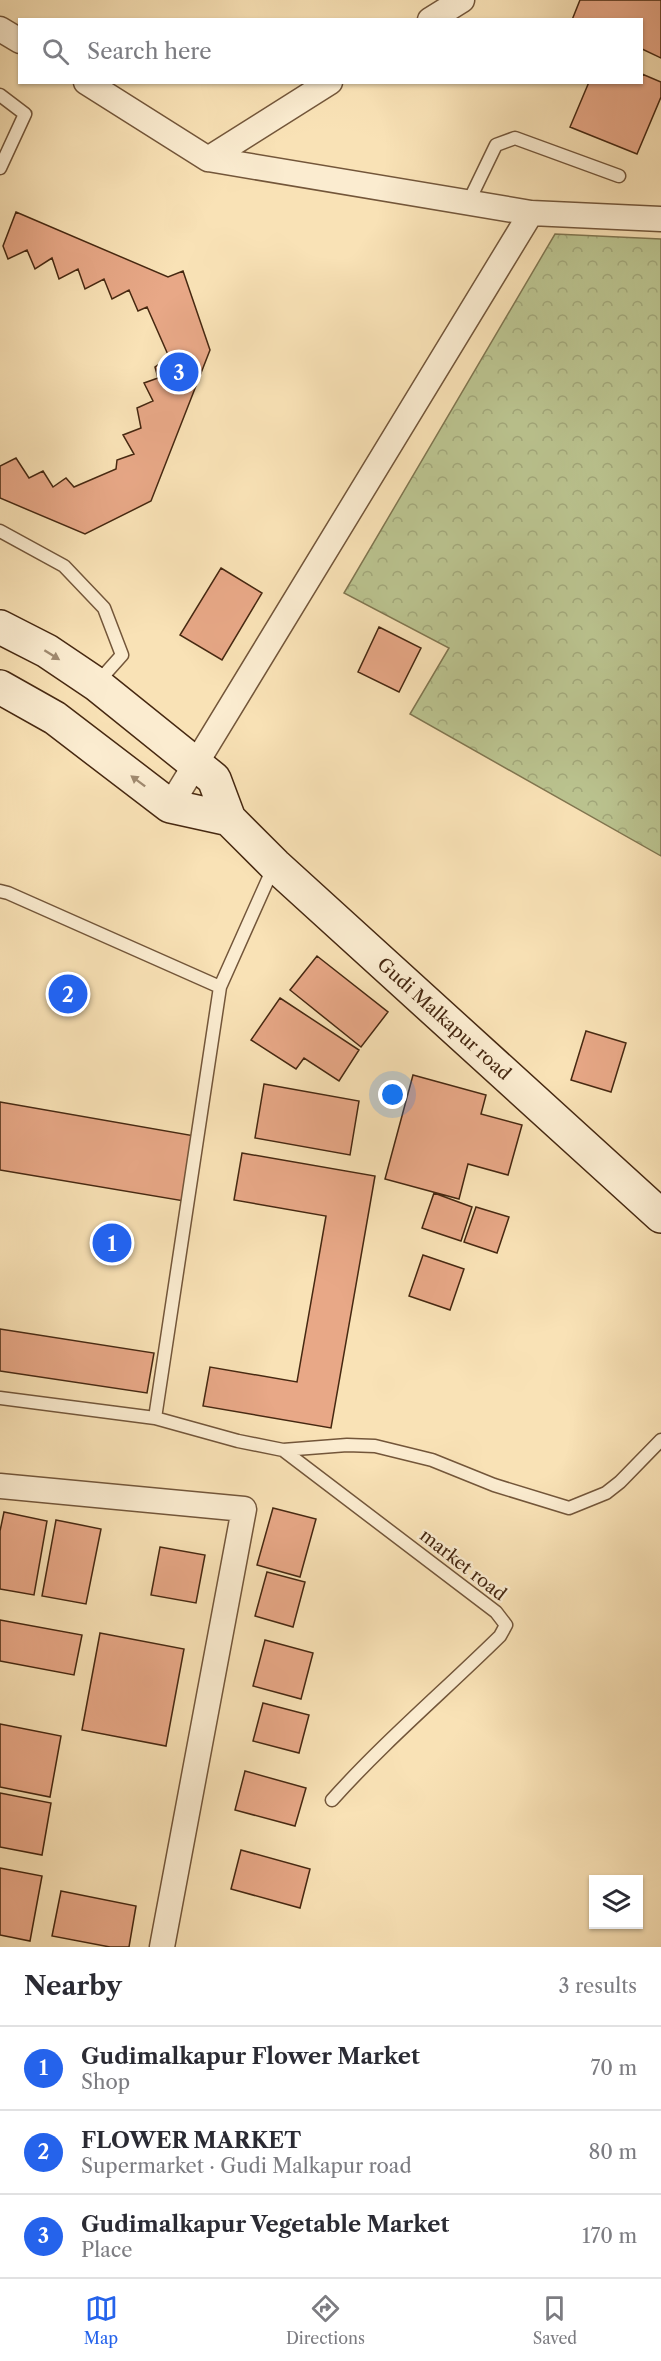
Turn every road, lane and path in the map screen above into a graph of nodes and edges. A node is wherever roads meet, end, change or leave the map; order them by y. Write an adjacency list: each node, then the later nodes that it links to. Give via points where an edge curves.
1 (462, 0): 2 (street)
2 (433, 18)
3 (0, 28): 4 (street)
4 (18, 40)
5 (89, 84): 8 (street)
6 (327, 84): 8 (street)
7 (0, 95): 9 (lane, via 25,114)
8 (208, 159): 11 (street)
9 (0, 168)
10 (619, 176): 11 (lane, via 515,138 496,145)
11 (468, 203): 12 (street)
12 (531, 213): 13 (street); 18 (street)
13 (661, 219)
14 (0, 531): 16 (lane, via 64,566 104,608 122,655)
15 (0, 627): 16 (street, Gudi Malkapur road, one-way to 16, via 47,651)
16 (96, 684): 18 (street, Gudi Malkapur road)
17 (0, 687): 19 (street, one-way to 17, via 55,718)
18 (196, 763): 19 (street); 20 (street, Gudi Malkapur road, via 214,779)
19 (170, 806): 20 (street)
20 (229, 819): 21 (street, Gudi Malkapur road)
21 (274, 865): 23 (lane); 24 (street, Gudi Malkapur road)
22 (0, 891): 23 (lane)
23 (220, 987): 26 (lane)
24 (661, 1216)
25 (0, 1398): 26 (lane)
26 (155, 1418): 28 (lane)
27 (661, 1440): 28 (lane, via 606,1493 569,1508 494,1485 432,1460 375,1446)
28 (283, 1450): 30 (lane, market road, via 496,1612 507,1625)
29 (0, 1486): 31 (street, via 244,1509)
30 (332, 1800)
31 (162, 1947)

